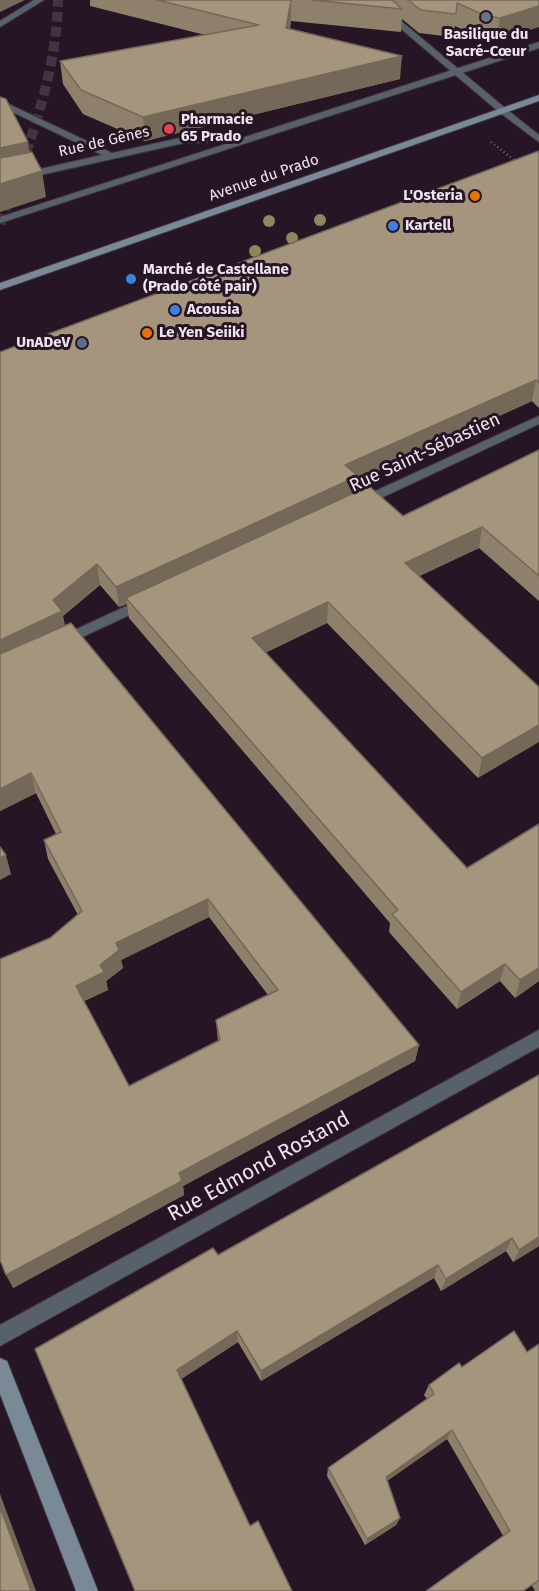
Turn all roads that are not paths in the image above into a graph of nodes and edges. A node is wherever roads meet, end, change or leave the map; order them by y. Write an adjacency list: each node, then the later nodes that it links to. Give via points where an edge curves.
1 (40, 0): 3 (street)
2 (371, 0): 5 (street)
3 (0, 25)
4 (539, 45): 5 (street)
5 (455, 72): 8 (street); 9 (street)
6 (539, 98): 8 (main road, Avenue du Prado)
7 (0, 103): 11 (street)
8 (502, 110): 10 (street); 14 (main road, Avenue du Prado)
9 (251, 138): 11 (street, Rue de Gênes, via 184,140); 13 (street)
10 (539, 139)
11 (111, 156): 12 (street, Rue de Gênes)
12 (0, 181)
13 (0, 220)
14 (0, 287)
15 (539, 420): 16 (street, Rue Saint-Sébastien)
16 (355, 506)
17 (160, 596): 18 (street)
18 (53, 646)
19 (539, 1038): 20 (street, Rue Edmond Rostand)
20 (0, 1336)
21 (0, 1368): 22 (main road)
22 (87, 1591)

